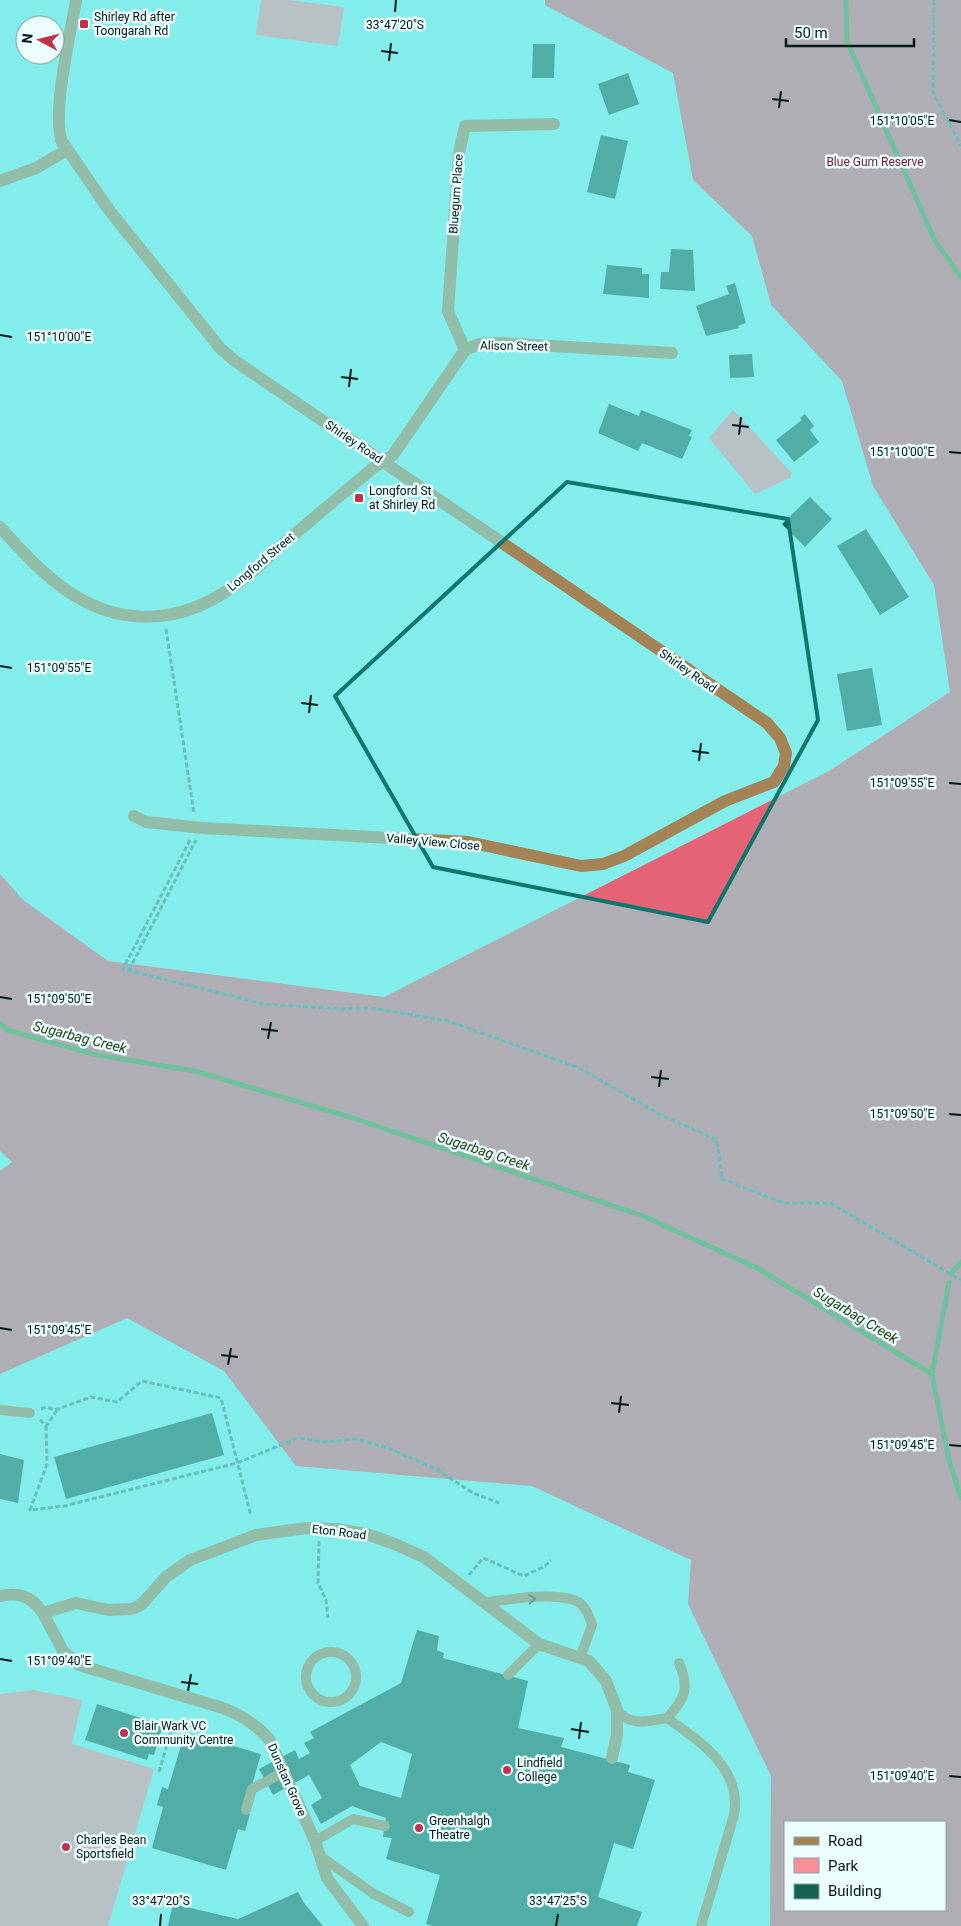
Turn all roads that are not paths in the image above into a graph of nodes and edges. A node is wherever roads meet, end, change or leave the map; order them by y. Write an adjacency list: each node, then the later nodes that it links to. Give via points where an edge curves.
1 (76, 0): 3 (street, Shirley Road, via 59,118 61,140)
2 (554, 124): 5 (street, Bluegum Place, via 465,126 459,153 448,311)
3 (67, 150): 4 (street, via 36,168); 7 (street, Shirley Road, via 109,210 220,348)
4 (0, 181)
5 (465, 350): 6 (street, Alison Street, via 479,344 500,344); 7 (street, Alison Street, via 393,456)
6 (672, 353)
7 (383, 461): 8 (street, Longford Street, via 232,588 192,609 164,616 128,616 96,607 41,570); 9 (street, Shirley Road, via 767,723 780,738 786,753 784,766)
8 (0, 527)
9 (774, 782): 10 (street, Valley View Close, via 725,801 624,856 603,864 582,866 468,842 200,827 146,822)
10 (134, 816)
11 (0, 1410): 12 (lane)
12 (30, 1412)
13 (0, 1596): 15 (street, via 17,1594 29,1597)
14 (484, 1602): 15 (street, Eton Road, via 424,1557 397,1544 367,1534 319,1528 276,1530 208,1552 166,1577 141,1605 132,1609 108,1610 76,1603); 16 (street, Eton Road); 17 (lane, one-way to 17, via 548,1598 575,1600 583,1606 592,1625)
15 (43, 1613): 24 (street, Dunstan Grove, via 57,1642 70,1659 89,1669 237,1714 260,1728 269,1739)
16 (539, 1644): 17 (street, Eton Road); 19 (lane)
17 (580, 1658): 21 (street, Eton Road, via 589,1661 606,1680)
18 (679, 1663): 22 (lane, via 684,1674 683,1698)
19 (508, 1675)
20 (354, 1686): 20 (lane, via 345,1698 322,1701 310,1691 308,1669 324,1654 340,1654 352,1664 356,1678)
21 (617, 1710): 22 (lane, via 627,1720 636,1722); 23 (street, Eton Road, via 617,1735)
22 (667, 1718): 31 (lane, via 721,1762 735,1789 734,1815)
23 (612, 1758)
24 (284, 1772): 25 (lane, via 252,1790); 27 (street, Dunstan Grove)
25 (246, 1810)
26 (385, 1826): 27 (lane, via 354,1819)
27 (315, 1841): 28 (street, Dunstan Grove)
28 (320, 1856): 29 (lane, via 374,1894); 30 (street, Dunstan Grove, via 327,1878)
29 (409, 1912)
30 (363, 1926)
31 (701, 1926)

